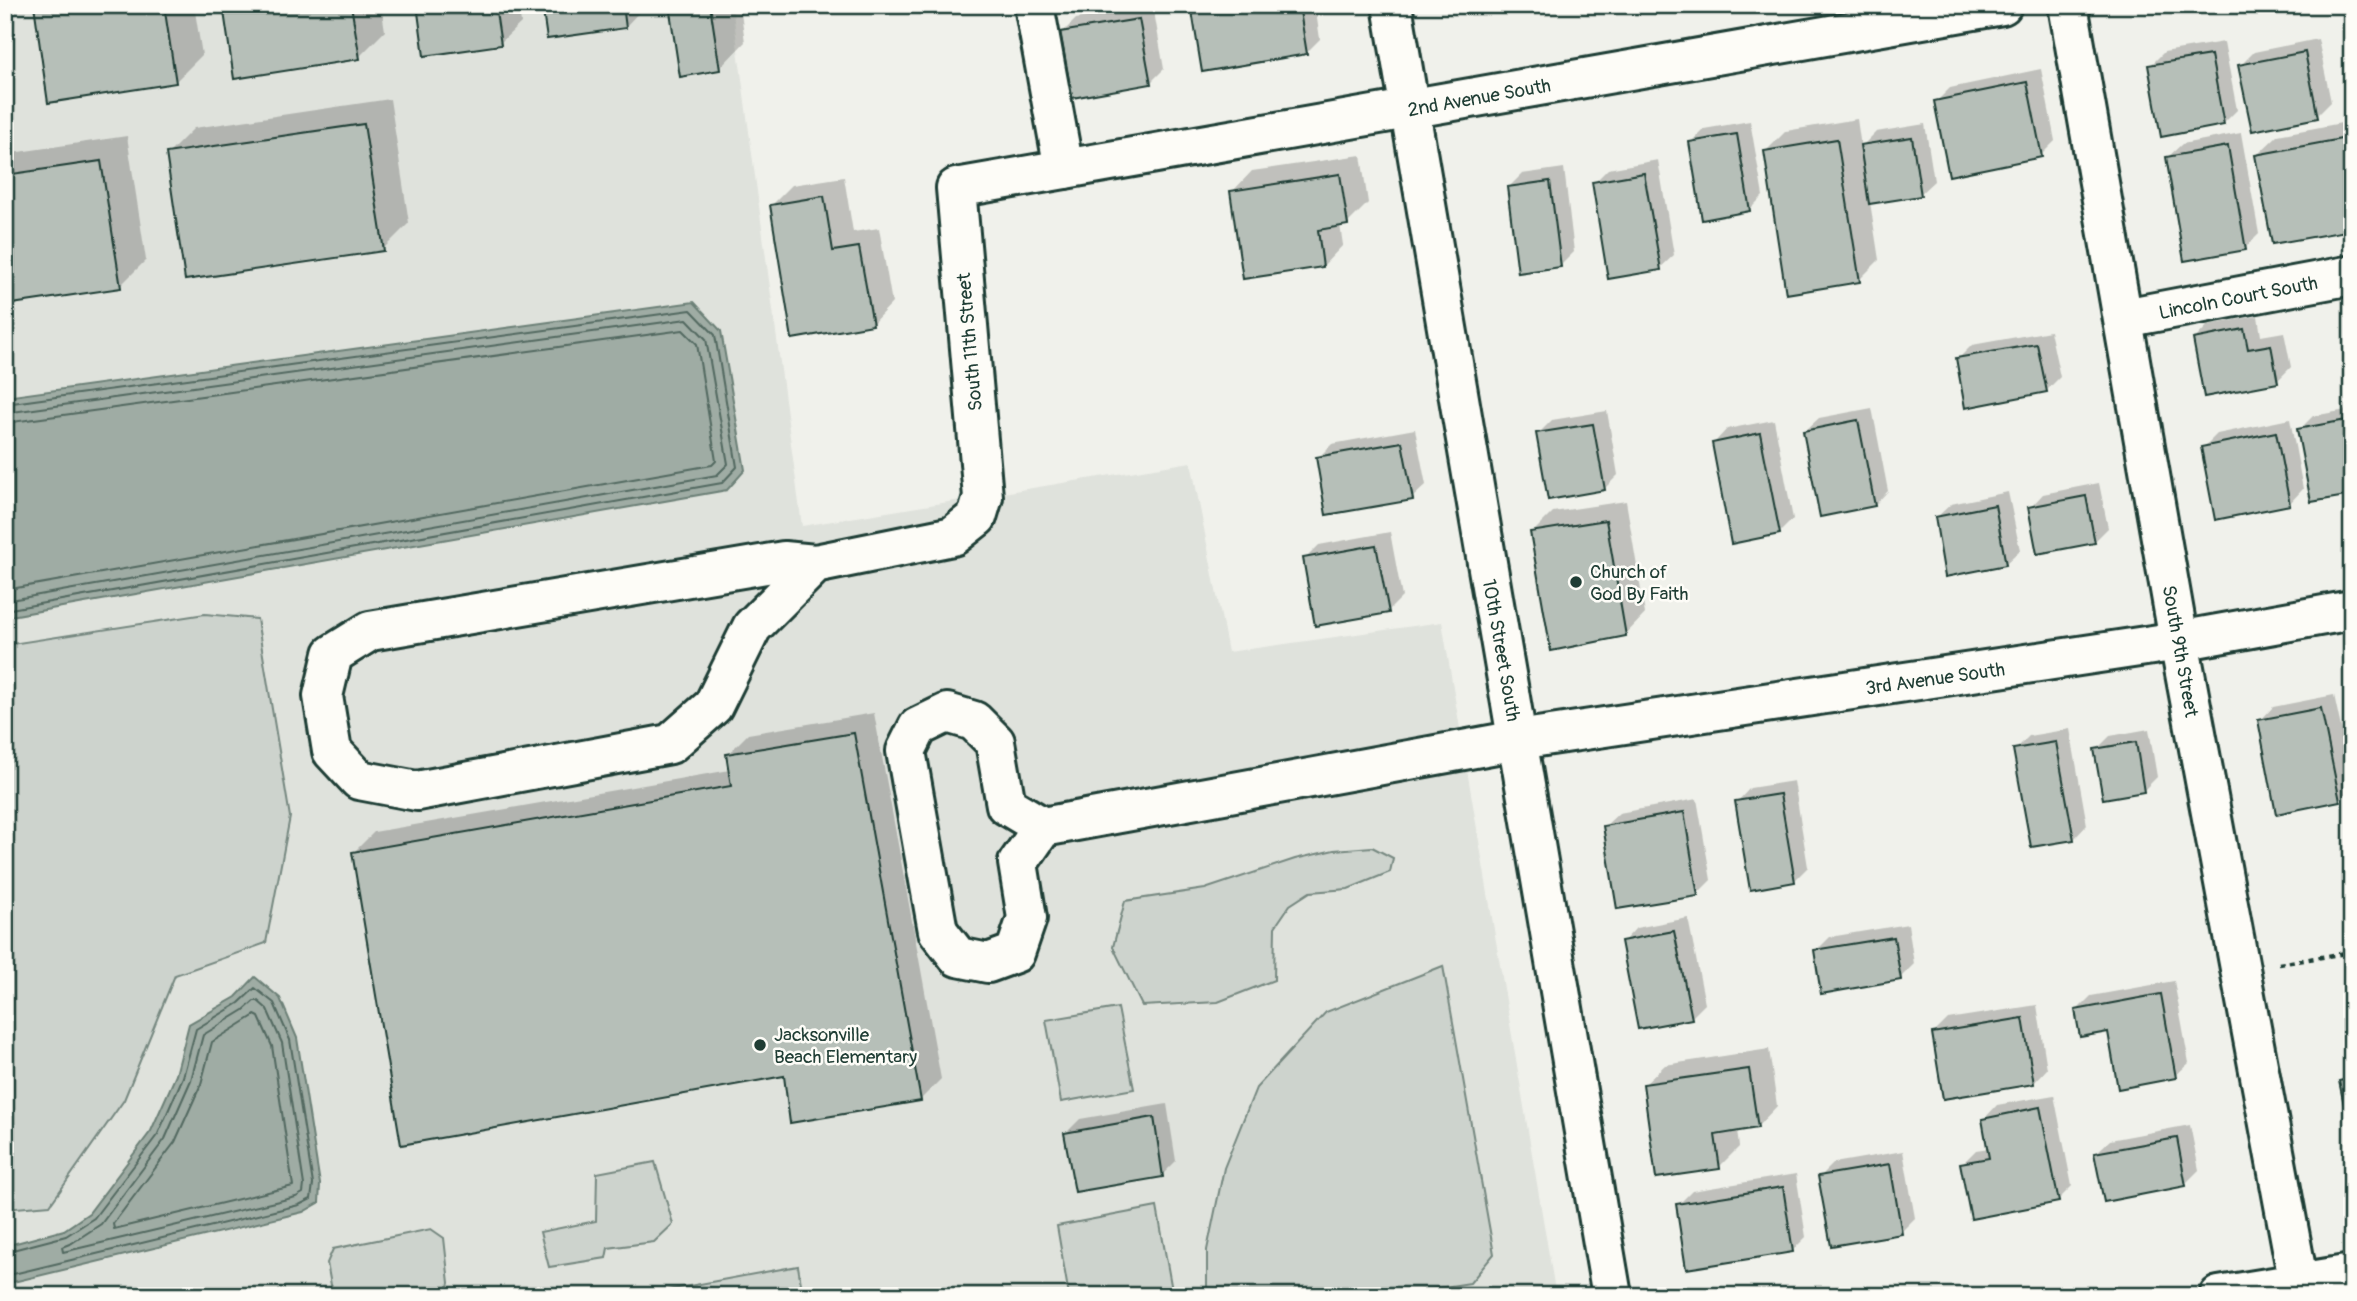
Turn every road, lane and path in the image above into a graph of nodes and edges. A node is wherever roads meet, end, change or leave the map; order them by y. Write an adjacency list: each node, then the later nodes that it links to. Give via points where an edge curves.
1 (1034, 5): 6 (street)
2 (1392, 5): 5 (street, 10th Street South)
3 (2002, 5): 5 (street, 2nd Avenue South)
4 (2068, 5): 9 (street, South 9th Street)
5 (1410, 109): 6 (street, 2nd Avenue South); 13 (street, 10th Street South)
6 (1064, 169): 7 (street, 2nd Avenue South)
7 (956, 188): 10 (street, South 11th Street, via 982,497 977,517 953,536)
8 (2352, 275): 9 (street, Lincoln Court South)
9 (2124, 318): 12 (street, South 9th Street)
10 (814, 564): 10 (street, via 784,561 370,631 333,654 323,696 332,751 359,780 416,791 670,744 713,706 752,627)
11 (2352, 610): 12 (street, 3rd Avenue South)
12 (2179, 641): 13 (street, 3rd Avenue South); 16 (street, South 9th Street)
13 (1518, 740): 14 (street, 3rd Avenue South); 19 (street, 10th Street South)
14 (1043, 827): 14 (street, via 1006,805 995,742 974,721 947,713 918,727 906,751 938,931 958,957 988,964 1015,953 1027,918 1018,863)
15 (2352, 952): 16 (path)
16 (2240, 970): 18 (street, South 9th Street)
17 (2352, 1273): 18 (street)
18 (2300, 1289): 20 (street)
19 (1612, 1296)
20 (2219, 1296)

